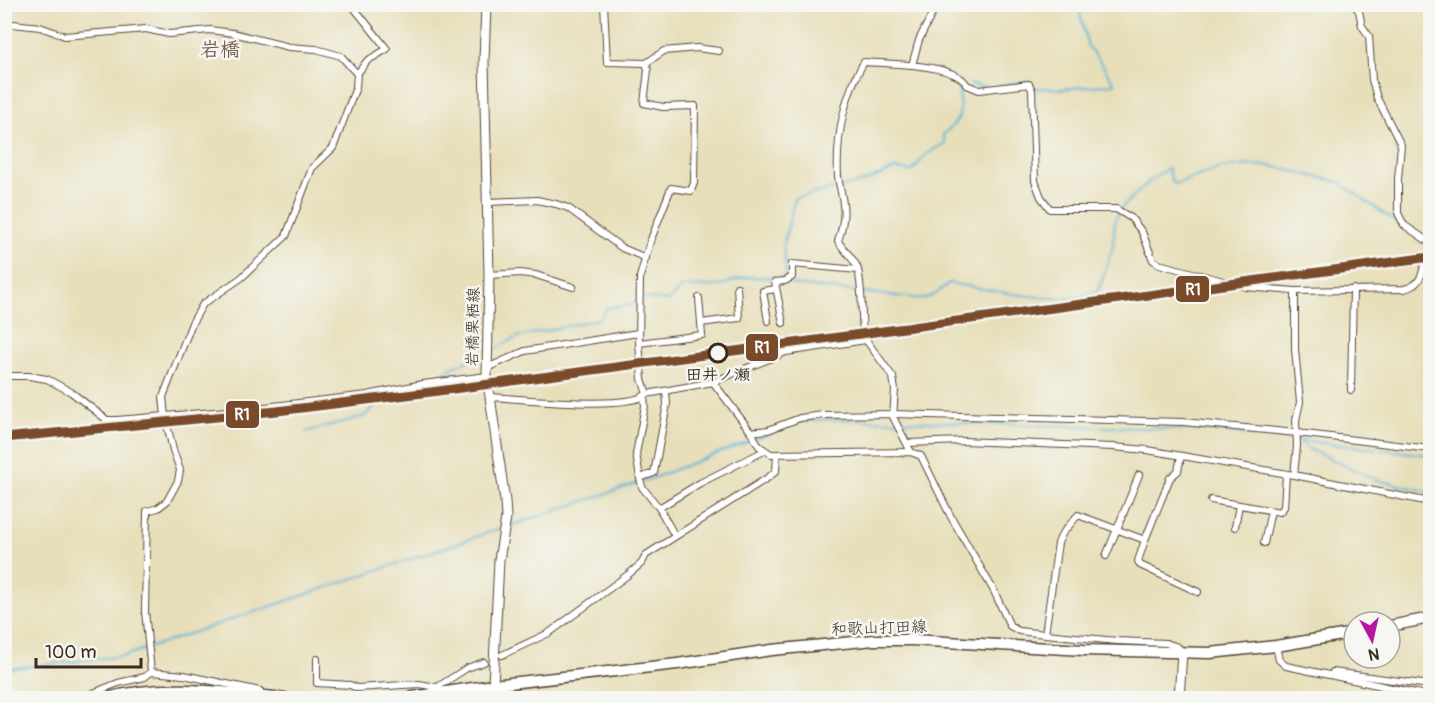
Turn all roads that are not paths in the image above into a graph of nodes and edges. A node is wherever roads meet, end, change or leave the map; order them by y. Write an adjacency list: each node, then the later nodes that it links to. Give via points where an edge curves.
1 (351, 4): 10 (street, via 387,49 367,61)
2 (486, 4): 11 (main road, 岩橋栗栖線)
3 (604, 4): 8 (street, via 607,62)
4 (938, 4): 9 (street, via 919,40)
5 (1353, 4): 12 (street, via 1368,33 1377,98 1401,145 1398,213 1404,225)
6 (4, 23): 10 (street, via 40,27 65,36 146,29 169,34 210,30 233,33 341,56)
7 (718, 51): 8 (street, via 664,51)
8 (646, 63): 13 (street, via 644,103 695,106 694,183 691,191 671,189)
9 (912, 65): 15 (street, via 864,62 842,120 838,177 844,207 838,241); 21 (street, via 964,79 967,86 979,90 1029,84 1035,181 1050,209 1116,208 1142,232 1153,260 1159,264 1237,285)
10 (357, 74): 37 (street, via 356,87 333,148 312,168 286,236 241,278 203,304 192,323 163,397)
11 (488, 202): 13 (street, via 537,200 556,204 621,248); 16 (main road, 岩橋栗栖線)
12 (1426, 240)
13 (646, 258): 26 (street, via 640,277)
14 (1431, 263): 20 (street, via 1424,263 1414,287)
15 (858, 270): 19 (street, via 792,264 792,277 775,282); 27 (street)
16 (489, 275): 17 (street, via 536,275); 29 (main road, 岩橋栗栖線)
17 (573, 287)
18 (737, 287): 24 (street, via 740,318)
19 (776, 289): 23 (street, via 763,291); 25 (street)
20 (1353, 289): 21 (street); 32 (street)
21 (1295, 291): 39 (street, via 1300,402)
22 (699, 298): 24 (street)
23 (768, 321)
24 (701, 323): 28 (street, via 702,335)
25 (783, 323)
26 (638, 333): 28 (street); 29 (street, via 525,351)
27 (866, 340): 31 (street, via 786,352); 36 (street, via 894,376)
28 (639, 343): 34 (street)
29 (487, 372): 35 (main road, 岩橋栗栖線); 37 (street, via 356,396)
30 (4, 376): 37 (street, via 46,379 108,420)
31 (713, 382): 33 (street); 38 (street)
32 (1351, 390)
33 (666, 391): 34 (street); 49 (street, via 668,404 654,472)
34 (646, 395): 35 (street, via 622,402); 49 (street, via 636,454)
35 (489, 397): 73 (main road, 岩橋栗栖線, via 505,501)
36 (893, 415): 38 (street, via 823,415); 39 (street, via 1183,422); 40 (street)
37 (165, 416): 71 (street, via 180,470 167,501 147,511 145,610)
38 (752, 433): 41 (street)
39 (1297, 433): 42 (street); 48 (street)
40 (907, 443): 43 (street); 45 (street, via 963,441 1113,447)
41 (762, 448): 44 (street); 53 (street)
42 (1431, 449)
43 (911, 452): 44 (street); 64 (street, via 921,456 929,469 1010,626)
44 (777, 454): 57 (street, via 776,471 769,477)
45 (1181, 456): 46 (street); 58 (street, via 1178,471 1170,478)
46 (1286, 474): 48 (street); 54 (street, via 1284,507 1280,512)
47 (1140, 475): 56 (street)
48 (1294, 475): 51 (street)
49 (640, 478): 53 (street)
50 (1211, 500): 52 (street)
51 (1431, 502)
52 (1239, 505): 54 (street); 55 (street)
53 (658, 508): 57 (street)
54 (1271, 511): 59 (street)
55 (1235, 528)
56 (1117, 529): 58 (street); 60 (street); 64 (street, via 1077,515 1062,534)
57 (675, 536): 67 (street, via 549,633)
58 (1144, 540): 61 (street, via 1140,565)
59 (1264, 543)
60 (1106, 556)
61 (1198, 592)
62 (1431, 618): 63 (main road)
63 (1402, 624)
64 (1045, 634): 68 (street, via 1166,643 1178,647)
65 (1342, 635): 66 (main road, 和歌山打田線)
66 (1276, 646): 68 (main road, 和歌山打田線); 72 (street, via 1279,660 1286,666)
67 (502, 655)
68 (1182, 657): 73 (main road, 和歌山打田線, via 874,640); 82 (main road)
69 (317, 659): 75 (street, via 317,683 357,688 419,684)
70 (484, 662): 75 (street, via 467,668)
71 (151, 672): 77 (street, via 204,679 268,693); 78 (street)
72 (1321, 673): 74 (street, via 1342,672); 76 (street)
73 (493, 685): 75 (main road, 和歌山打田線)
74 (1431, 685)
75 (436, 691): 81 (main road, 和歌山打田線)
76 (1431, 696)
77 (269, 697): 79 (main road, via 162,690); 80 (main road)
78 (81, 699)
79 (107, 699)
80 (285, 699)
81 (406, 699)
82 (1179, 699)

